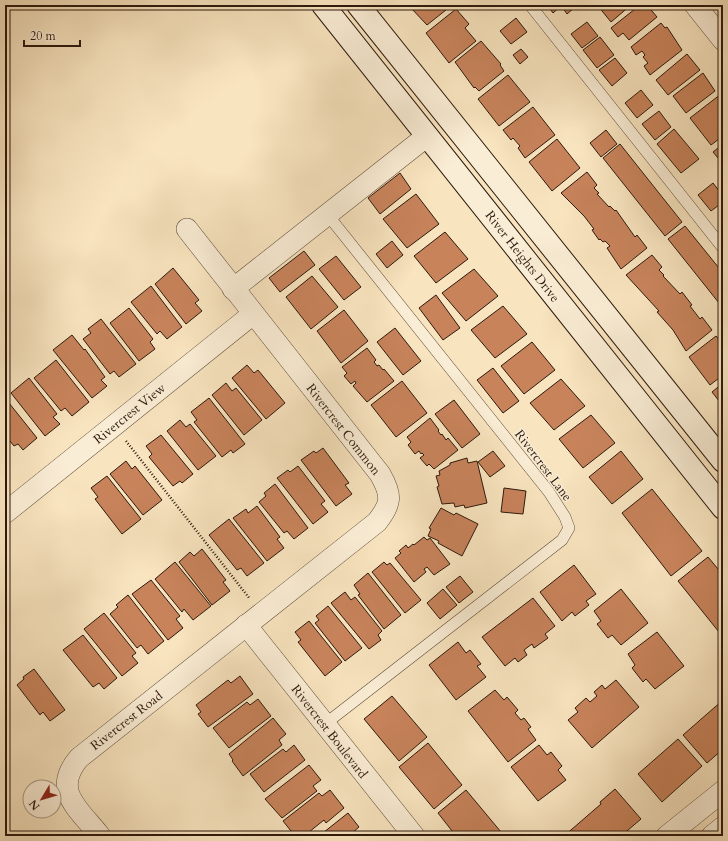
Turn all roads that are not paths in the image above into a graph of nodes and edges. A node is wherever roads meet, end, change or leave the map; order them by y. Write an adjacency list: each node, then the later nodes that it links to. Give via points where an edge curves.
1 (323, 5): 6 (street, River Heights Drive)
2 (358, 5): 12 (street)
3 (530, 5): 9 (lane)
4 (695, 5): 5 (street)
5 (723, 40)
6 (427, 136): 7 (street); 13 (street, River Heights Drive)
7 (327, 214): 10 (street); 16 (lane, Rivercrest Lane, via 549,492 569,528 562,540)
8 (187, 229): 10 (street, Rivercrest Common)
9 (723, 248)
10 (233, 289): 11 (street, Rivercrest Common)
11 (253, 314): 14 (street, Rivercrest View); 15 (street, Rivercrest Common, via 380,474 388,487 390,499 385,512 377,522)
12 (723, 461)
13 (723, 508)
14 (5, 513)
15 (246, 625): 16 (street, Rivercrest Boulevard); 19 (street, Rivercrest Road, via 73,765 66,781 67,790)
16 (325, 724): 20 (street, Rivercrest Boulevard)
17 (723, 791): 21 (street)
18 (723, 827): 22 (street)
19 (100, 836)
20 (414, 836)
21 (667, 836)
22 (712, 836)

